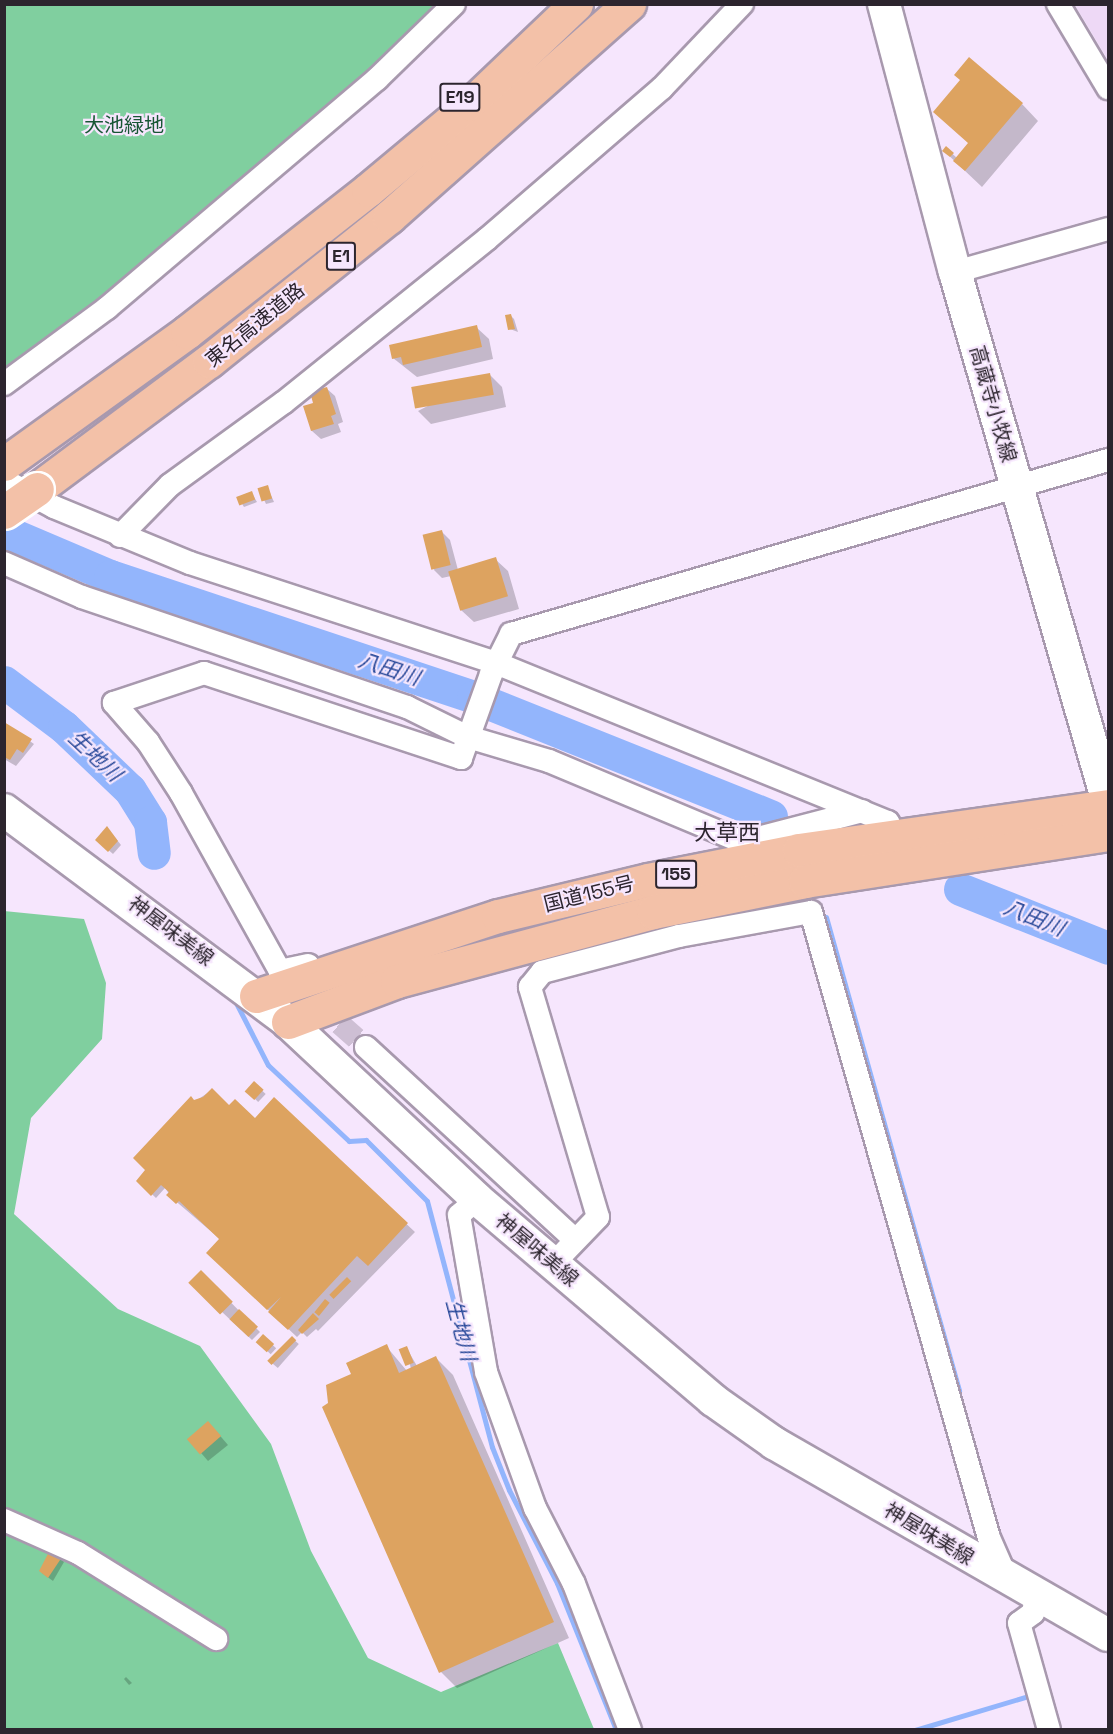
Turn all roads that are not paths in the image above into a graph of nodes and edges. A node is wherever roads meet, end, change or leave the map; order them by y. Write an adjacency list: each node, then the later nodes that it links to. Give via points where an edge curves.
1 (454, 4): 12 (street, via 377,79 107,308)
2 (552, 4): 9 (highway, E19)
3 (576, 4): 9 (highway, 東名高速道路 / E1, via 471,104)
4 (629, 4): 16 (highway, 東名高速道路 / E1, bridge, via 389,217 209,361)
5 (741, 4): 17 (street, via 662,88 505,224 283,403 171,485)
6 (884, 4): 11 (main road, 高蔵寺小牧線)
7 (1058, 4): 8 (street)
8 (1108, 88)
9 (368, 190): 14 (highway, 東名高速道路 / E1)
10 (1108, 229): 11 (street)
11 (955, 272): 15 (main road, 高蔵寺小牧線)
12 (4, 384)
13 (1108, 460): 15 (street)
14 (6, 468): 17 (street)
15 (1016, 487): 19 (street, via 511,634); 21 (main road, 高蔵寺小牧線)
16 (4, 512)
17 (120, 536): 19 (street)
18 (4, 563): 20 (street, via 103,604 407,707)
19 (493, 668): 20 (street); 23 (street)
20 (469, 733): 26 (street, via 549,761); 26 (street, via 461,758 204,673 114,703 148,741 181,793 280,972 437,922 650,865)
21 (1108, 804): 25 (highway, 国道155号 / 155)
22 (4, 810): 27 (main road, 神屋味美線)
23 (862, 811): 25 (street, via 888,822); 26 (street)
24 (1108, 834): 28 (highway, 国道155号 / 155, via 816,880 653,912 408,978)
25 (895, 838): 26 (highway, 国道155号 / 155)
26 (754, 849): 27 (highway, 国道155号 / 155, via 648,880 498,916)
27 (256, 996): 28 (main road, 神屋味美線)
28 (288, 1022): 30 (main road, 神屋味美線)
29 (366, 1047): 31 (street)
30 (477, 1199): 32 (main road, 神屋味美線); 38 (street, via 459,1215 486,1372 535,1508 574,1584)
31 (574, 1239): 32 (street); 34 (street, via 598,1217 530,987 542,972 680,936 811,912 988,1538)
32 (553, 1264): 34 (main road, 神屋味美線, via 713,1400 766,1437)
33 (4, 1520): 37 (street, via 78,1553)
34 (1008, 1580): 35 (main road, 神屋味美線)
35 (1036, 1595): 36 (main road, 神屋味美線); 39 (street, via 1033,1613 1019,1623)
36 (1108, 1635)
37 (216, 1639)
38 (630, 1730)
39 (1049, 1730)

